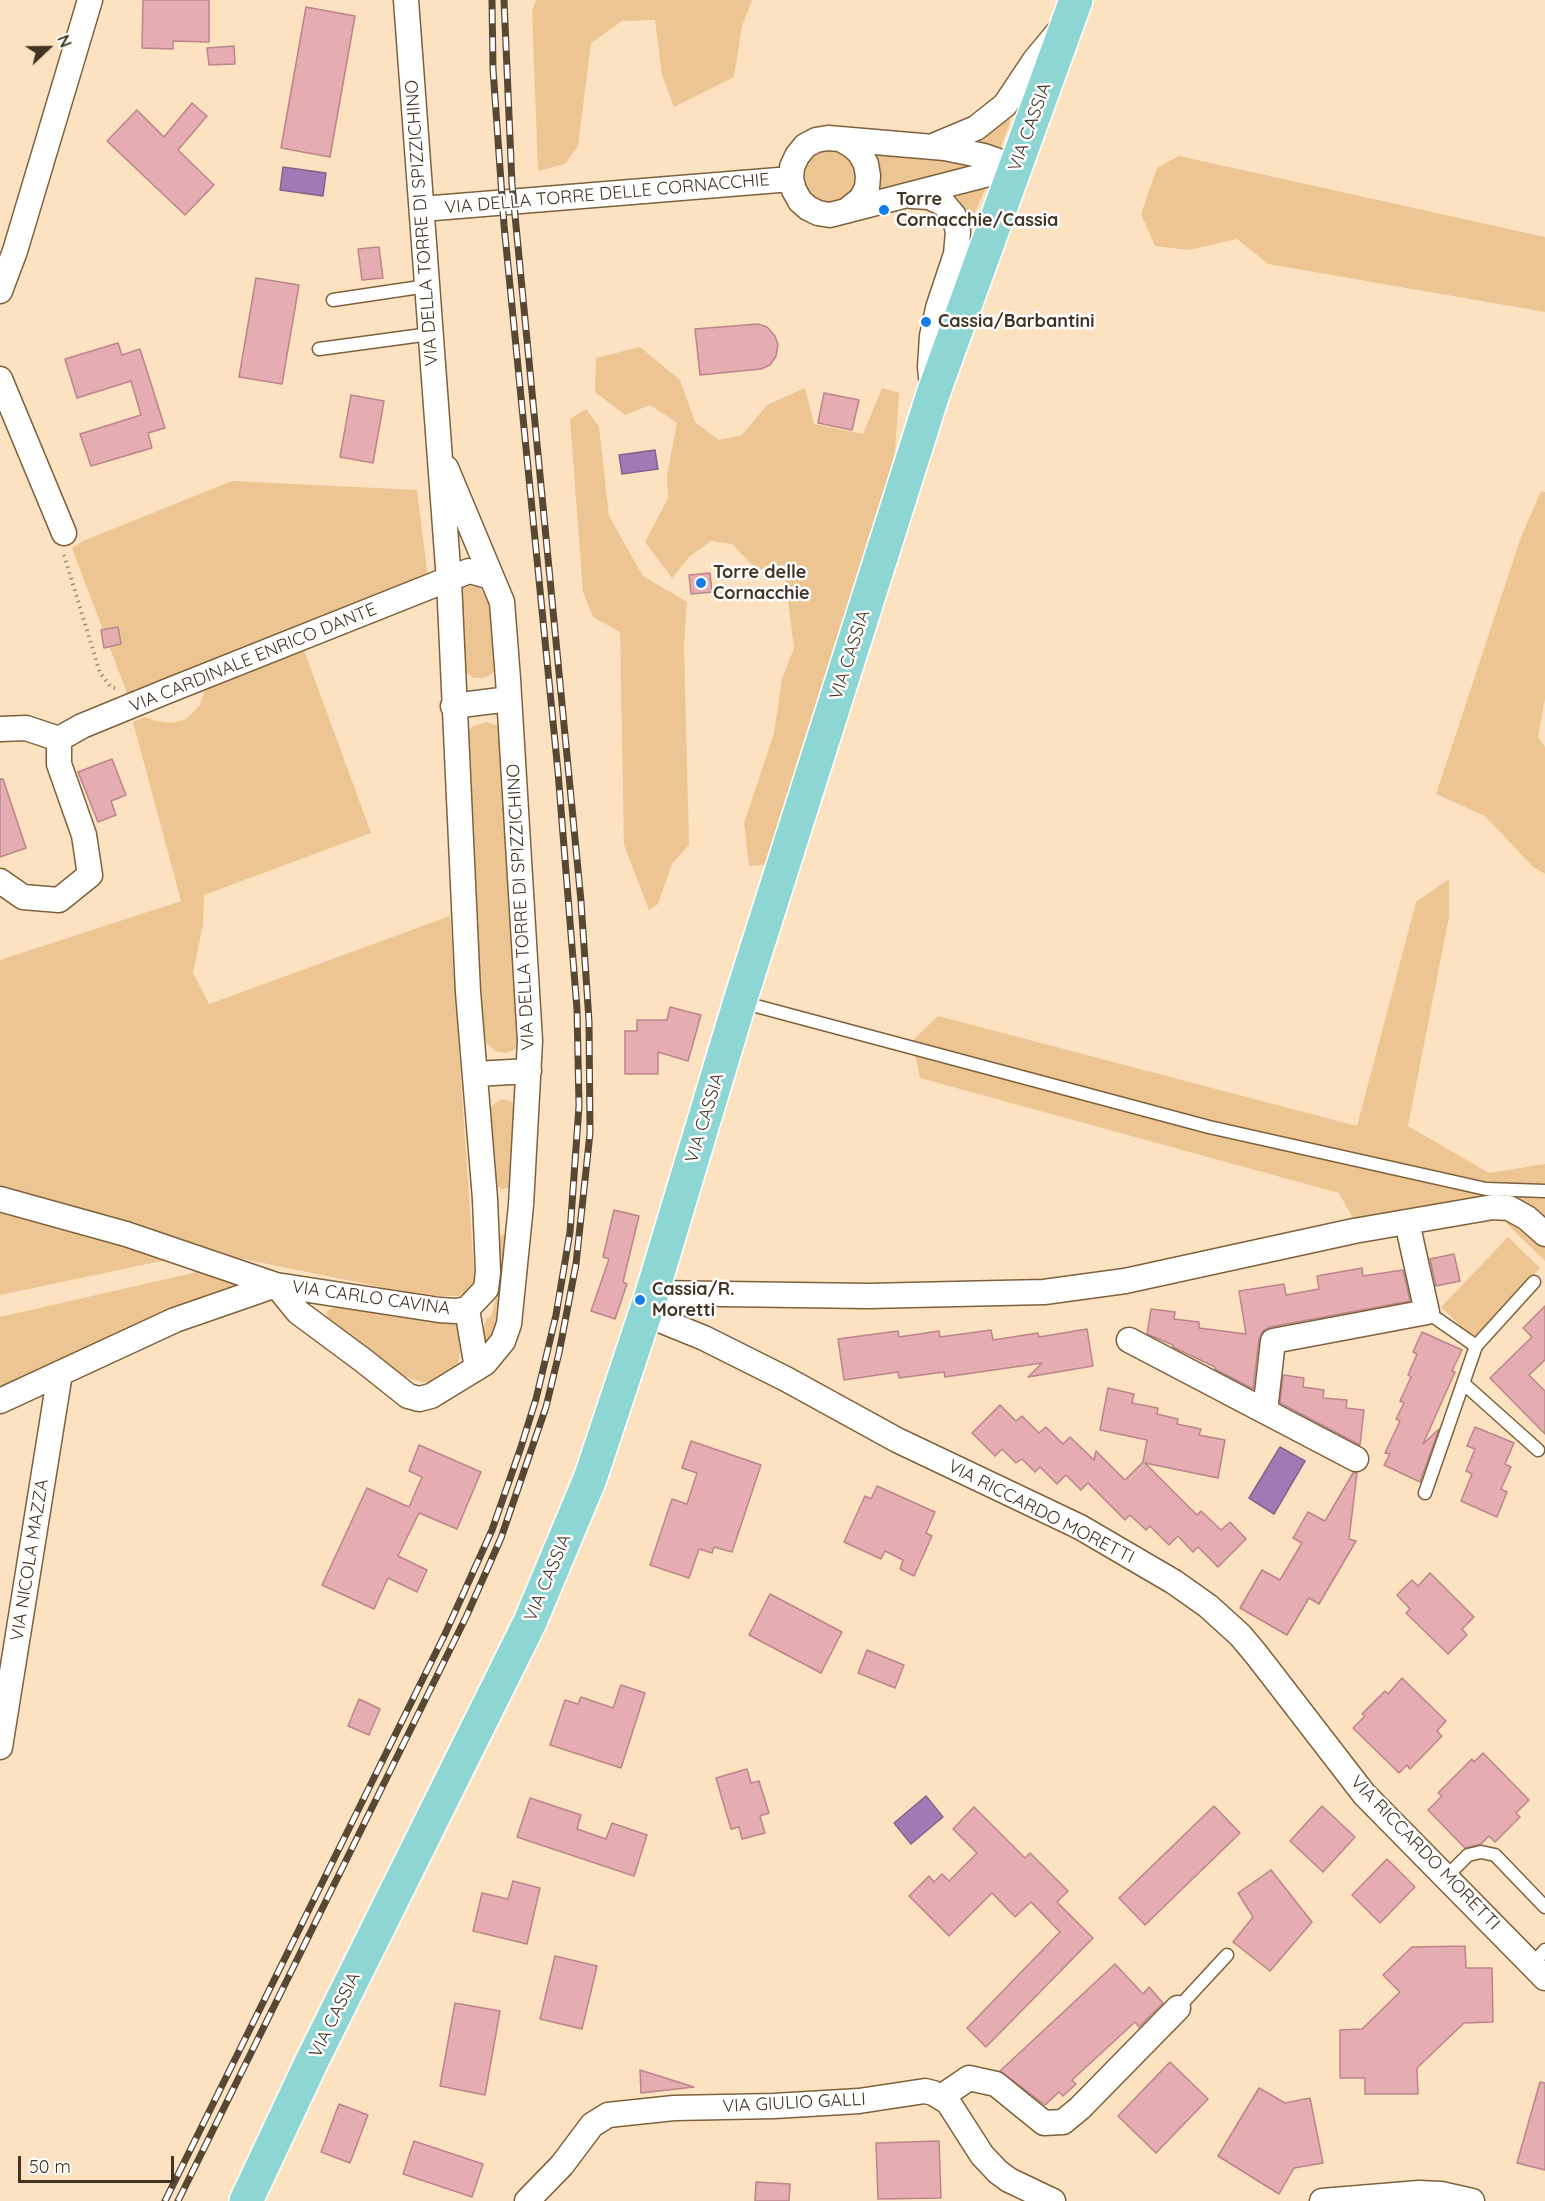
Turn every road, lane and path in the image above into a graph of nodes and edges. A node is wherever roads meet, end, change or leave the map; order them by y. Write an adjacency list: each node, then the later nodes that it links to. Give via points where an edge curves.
1 (90, 0): 12 (street)
2 (406, 0): 9 (street, VIA DELLA TORRE DI SPIZZICHINO)
3 (1072, 10): 5 (street, via 1005,105 976,128); 6 (main road, VIA CASSIA)
4 (840, 139): 5 (street, VIA DELLA TORRE DELLE CORNACCHIE); 7 (street, VIA DELLA TORRE DELLE CORNACCHIE, via 828,138 805,146 792,167); 10 (street, via 860,153 868,176 861,199)
5 (932, 146): 6 (street, VIA DELLA TORRE DELLE CORNACCHIE)
6 (1016, 167): 8 (street, VIA DELLA TORRE DELLE CORNACCHIE); 17 (main road, VIA CASSIA)
7 (791, 179): 9 (street, VIA DELLA TORRE DELLE CORNACCHIE); 10 (street, VIA DELLA TORRE DELLE CORNACCHIE, via 800,201 808,208 818,213)
8 (903, 196): 10 (street, VIA DELLA TORRE DELLE CORNACCHIE); 17 (street, via 940,201 952,212 958,232 956,254 932,336)
9 (422, 209): 11 (street, VIA DELLA TORRE DI SPIZZICHINO)
10 (841, 214)
11 (427, 286): 13 (lane); 14 (street, VIA DELLA TORRE DI SPIZZICHINO)
12 (0, 291)
13 (333, 300)
14 (430, 334): 15 (lane); 18 (street, VIA DELLA TORRE DI SPIZZICHINO)
15 (319, 349)
16 (0, 379): 19 (street)
17 (933, 393): 28 (main road, VIA CASSIA)
18 (437, 446): 20 (street, VIA DELLA TORRE DI SPIZZICHINO); 21 (street, VIA DELLA TORRE DI SPIZZICHINO)
19 (64, 533): 22 (path, via 63,553 100,673 111,687)
20 (491, 577): 21 (street, VIA CARDINALE ENRICO DANTE, via 469,571); 23 (street, VIA DELLA TORRE DI SPIZZICHINO, via 502,602)
21 (449, 581): 24 (street, VIA DELLA TORRE DI SPIZZICHINO); 26 (street, VIA CARDINALE ENRICO DANTE, via 165,692)
22 (120, 690)
23 (509, 699): 24 (street); 29 (street, VIA DELLA TORRE DI SPIZZICHINO, via 529,1008)
24 (453, 706): 30 (street, VIA DELLA TORRE DI SPIZZICHINO)
25 (0, 729): 26 (street, via 26,728)
26 (59, 739): 27 (street, via 59,764 84,835 90,875 59,900 23,897)
27 (0, 881)
28 (740, 1001): 31 (lane, via 1221,1129 1486,1189); 39 (main road, VIA CASSIA)
29 (529, 1071): 30 (street); 34 (street, VIA DELLA TORRE DI SPIZZICHINO)
30 (475, 1074): 33 (street, VIA DELLA TORRE DI SPIZZICHINO)
31 (1545, 1191)
32 (0, 1199): 38 (street, VIA CARLO CAVINA, via 126,1234)
33 (485, 1199): 34 (street); 40 (street, VIA DELLA TORRE DI SPIZZICHINO, via 486,1289)
34 (521, 1205): 44 (street, VIA DELLA TORRE DI SPIZZICHINO, via 509,1324 494,1354)
35 (1407, 1222): 36 (street, via 1509,1208); 39 (street, via 1125,1281 1044,1292); 41 (street)
36 (1545, 1234)
37 (1534, 1282): 43 (lane)
38 (276, 1285): 40 (street, VIA CARLO CAVINA, via 439,1310); 44 (street, VIA DELLA TORRE DI SPIZZICHINO, via 298,1312 408,1396 431,1396); 45 (street, via 175,1320)
39 (649, 1303): 53 (street, VIA RICCARDO MORETTI, via 704,1338 897,1440 1080,1527 1195,1596 1240,1635 1364,1794); 59 (main road, VIA CASSIA, via 590,1479 530,1622)
40 (467, 1309): 44 (street)
41 (1427, 1312): 43 (lane); 48 (street, via 1273,1341)
42 (1129, 1340): 48 (street)
43 (1476, 1346): 46 (lane)
44 (477, 1368)
45 (60, 1373): 47 (street); 52 (street, VIA NICOLA MAZZA)
46 (1463, 1383): 49 (lane); 51 (lane)
47 (0, 1401)
48 (1265, 1411): 50 (street)
49 (1538, 1450)
50 (1356, 1459)
51 (1425, 1493)
52 (0, 1747)
53 (1446, 1877): 54 (lane, via 1468,1855 1494,1855); 56 (street, VIA RICCARDO MORETTI)
54 (1545, 1907)
55 (1227, 1956): 57 (lane)
56 (1541, 1964)
57 (1178, 2008): 58 (street, via 1063,2122 1044,2123 996,2084 969,2078)
58 (941, 2097): 60 (street, VIA GIULIO GALLI, via 925,2091 860,2101 674,2108 608,2115 592,2125 562,2165); 61 (street, via 998,2172)
59 (246, 2201)
60 (527, 2201)
61 (1053, 2201)
62 (1322, 2201): 63 (street, via 1419,2193)
63 (1472, 2201)

